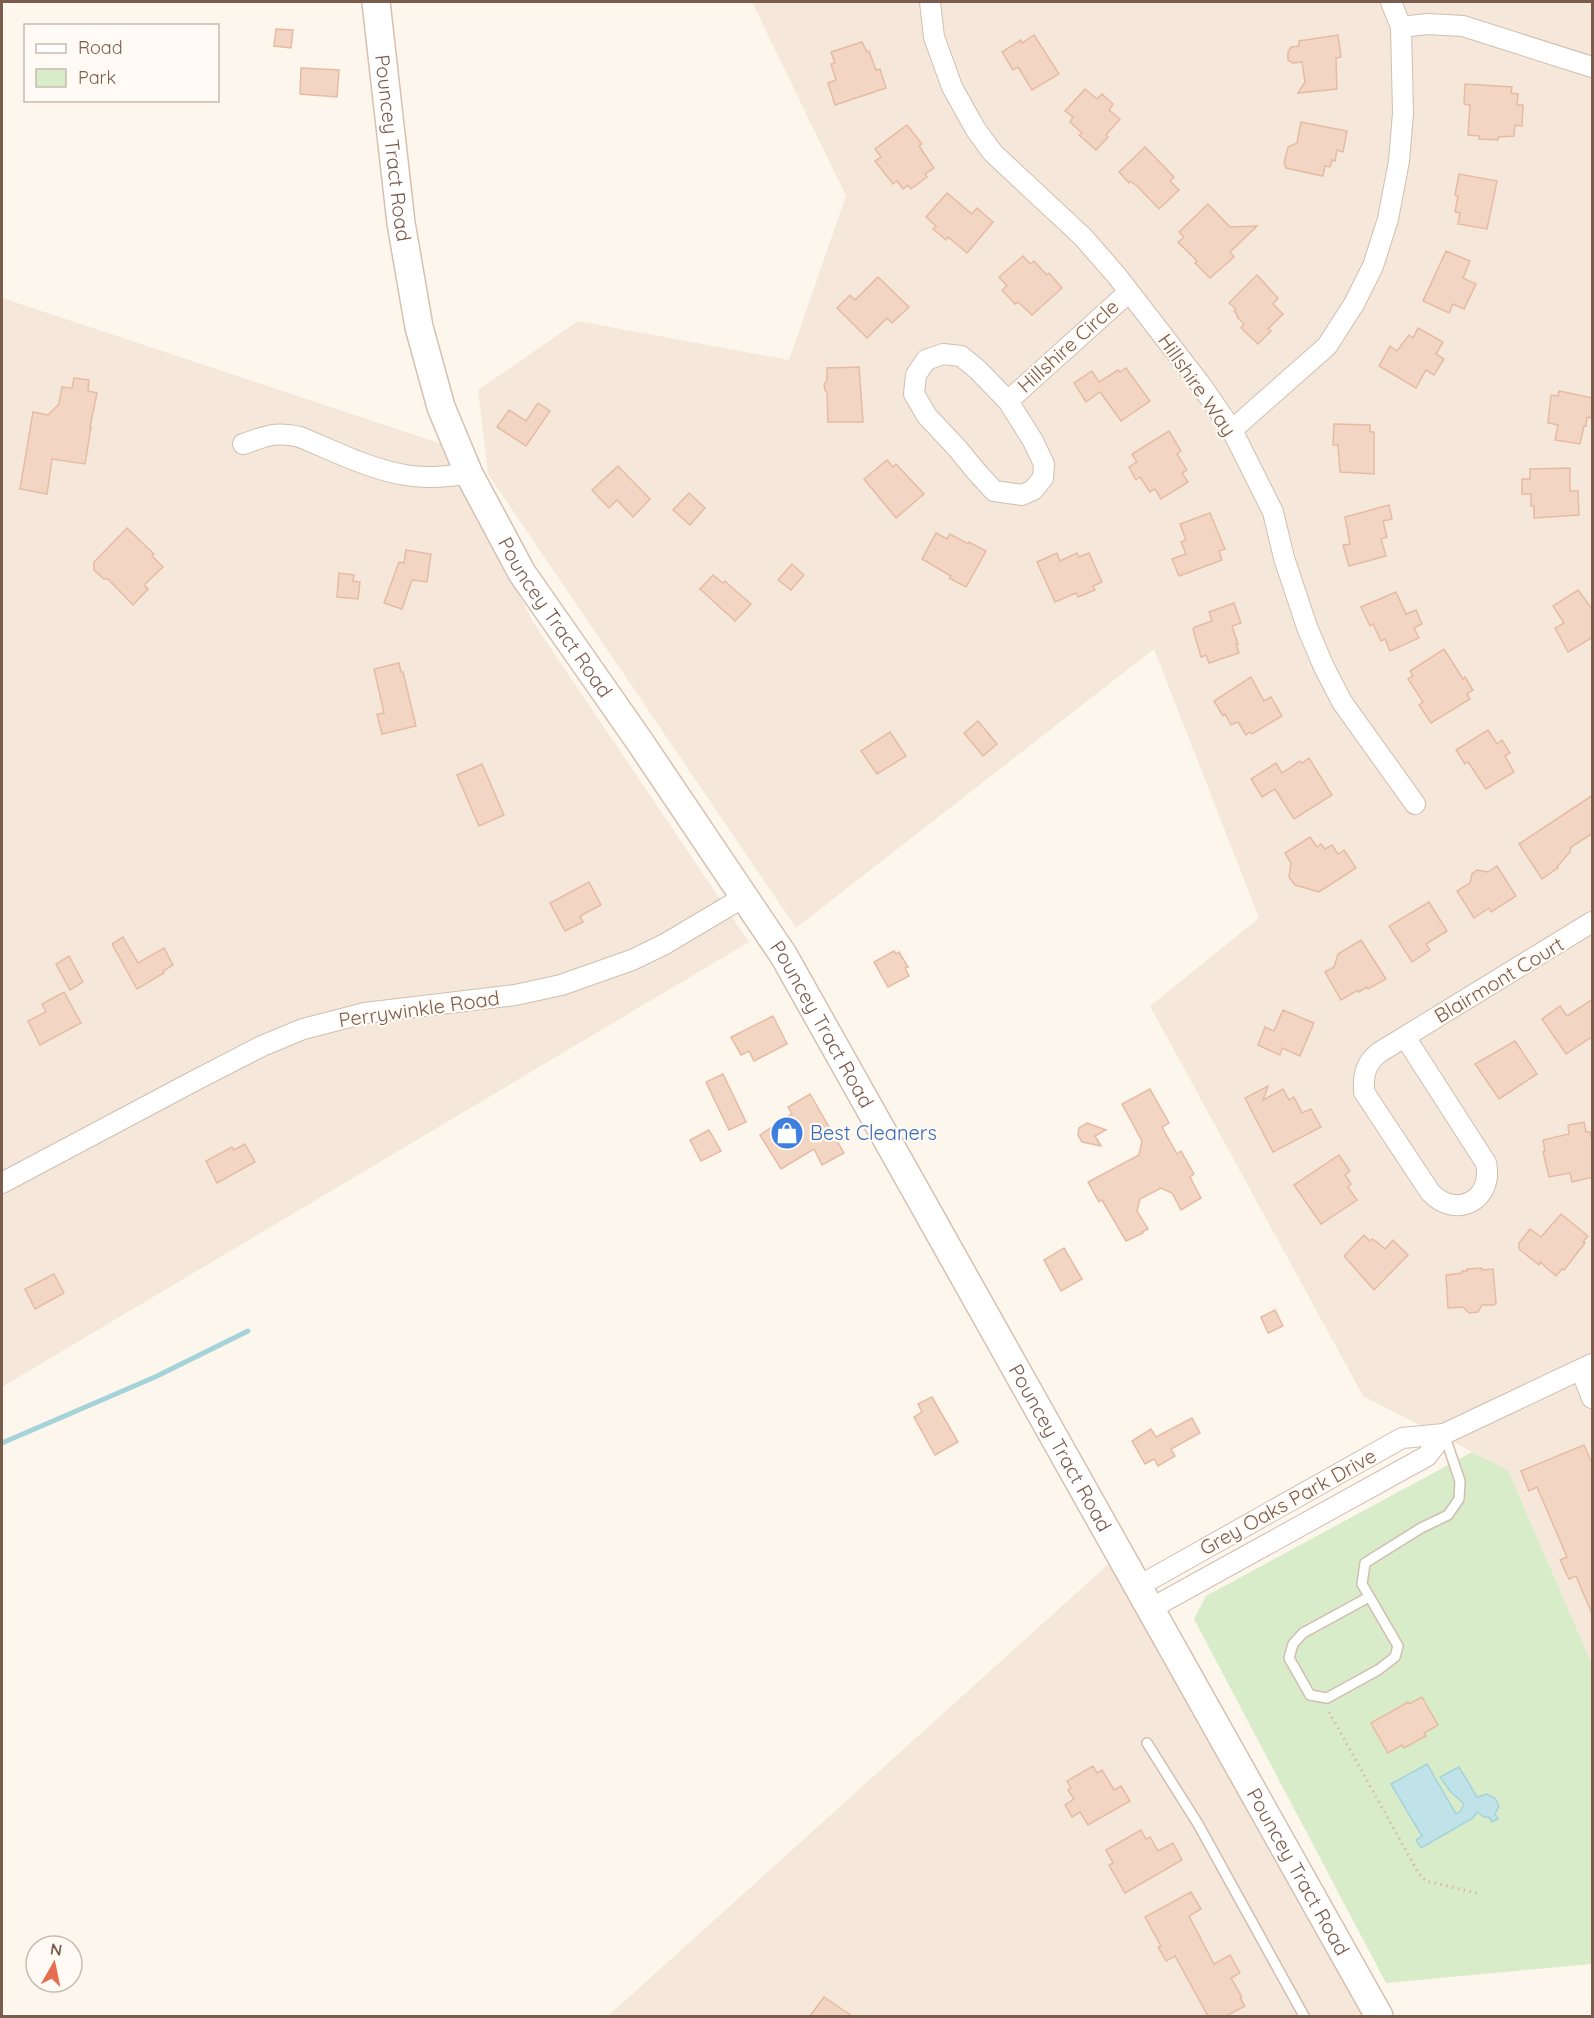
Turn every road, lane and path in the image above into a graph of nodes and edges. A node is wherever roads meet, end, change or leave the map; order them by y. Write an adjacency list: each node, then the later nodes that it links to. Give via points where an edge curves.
1 (376, 2): 10 (main road, Pouncey Tract Road, via 401,223 419,327 441,407)
2 (930, 2): 6 (street, Hillshire Way, via 934,37 948,77 976,130 993,153 1083,237)
3 (1391, 2): 4 (street)
4 (1401, 27): 5 (street, via 1463,26); 8 (street, via 1403,113 1399,161 1388,219 1373,266 1327,346)
5 (1593, 67)
6 (1129, 292): 7 (street, Hillshire Circle); 8 (street, Hillshire Way)
7 (1008, 400): 7 (street, Hillshire Circle, via 1044,464 1043,478 1033,490 1022,495 994,490 927,416 914,394 916,375 926,360 943,354 961,356)
8 (1232, 430): 11 (street, Hillshire Way, via 1273,512 1284,558 1323,665 1342,702)
9 (243, 444): 10 (street, via 277,433 289,434 405,476)
10 (469, 474): 12 (main road, Pouncey Tract Road, via 522,573)
11 (1415, 804)
12 (744, 897): 15 (street, Perrywinkle Road, via 657,948 561,986 365,1013 303,1029 213,1071); 20 (main road, Pouncey Tract Road, via 828,1032)
13 (1593, 922): 14 (street, Blairmont Court)
14 (1405, 1037): 14 (street, Blairmont Court, via 1367,1064 1364,1092 1430,1192 1444,1203 1462,1205 1484,1190 1486,1163)
15 (2, 1183)
16 (1587, 1367): 17 (street); 18 (street, Grey Oaks Park Drive)
17 (1593, 1398)
18 (1444, 1434): 19 (lane, via 1460,1481 1459,1499 1448,1515 1365,1563 1362,1584); 20 (street, Grey Oaks Park Drive, via 1427,1456); 20 (street, Grey Oaks Park Drive, via 1402,1438)
19 (1369, 1597): 21 (lane, via 1398,1646 1395,1657 1364,1678 1327,1698); 21 (lane, via 1303,1633 1293,1644 1289,1658 1310,1695)
20 (1144, 1598): 25 (main road, Pouncey Tract Road)
21 (1321, 1697): 23 (path, via 1419,1874 1426,1881)
22 (1147, 1743): 24 (lane, via 1198,1824)
23 (1477, 1893)
24 (1304, 2016)
25 (1379, 2016)

